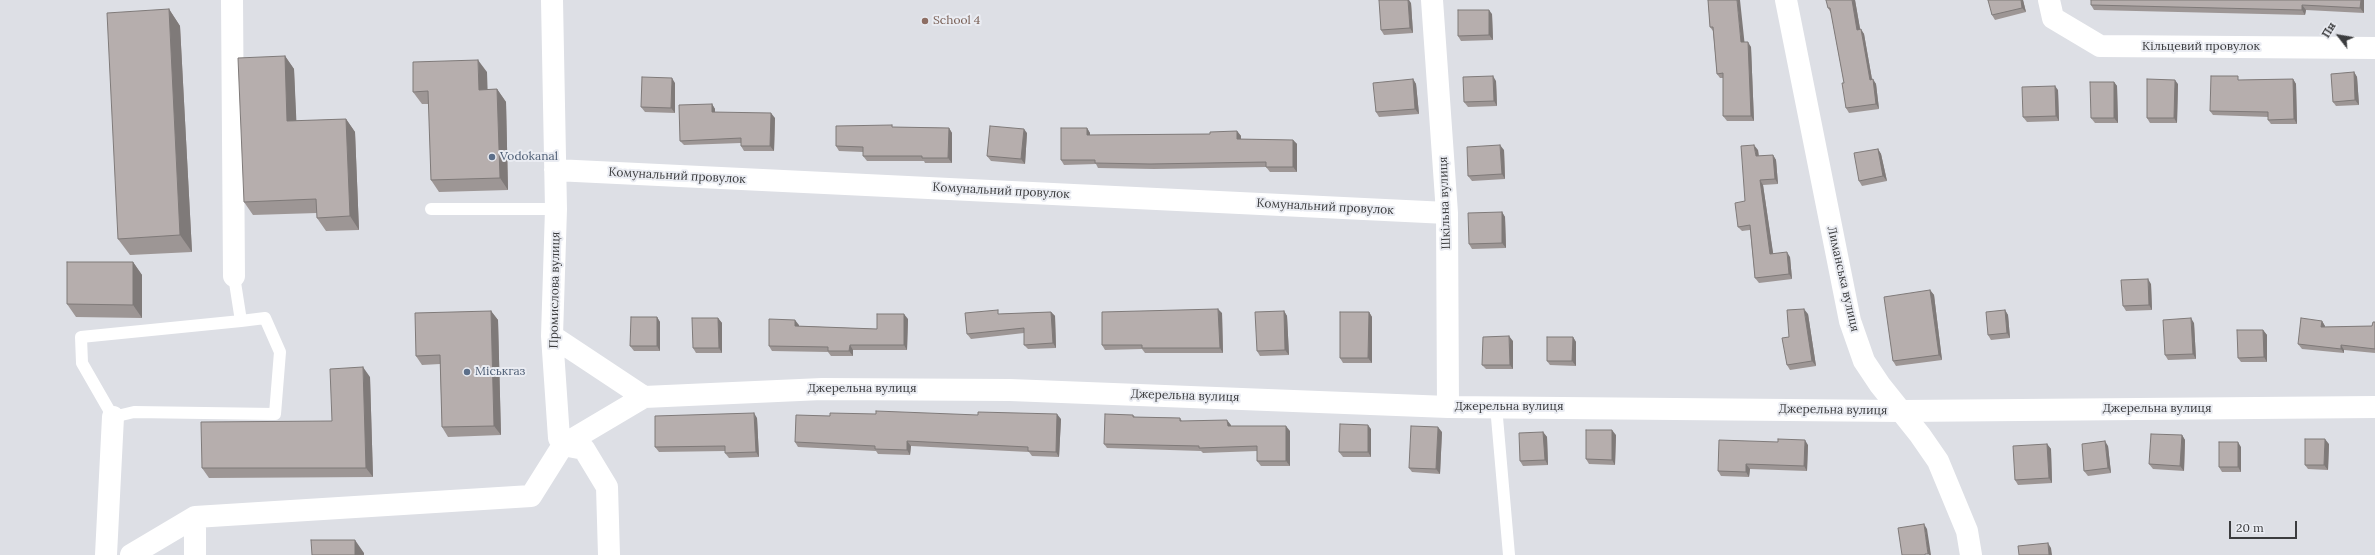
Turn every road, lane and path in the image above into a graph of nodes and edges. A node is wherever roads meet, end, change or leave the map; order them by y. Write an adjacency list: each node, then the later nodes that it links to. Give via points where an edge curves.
1 (232, 0): 11 (street)
2 (552, 0): 7 (street, Промислова вулиця)
3 (1432, 0): 10 (street, Шкільна вулиця)
4 (1786, 0): 18 (street, Лиманська вулиця, via 1850,321 1864,361)
5 (2049, 0): 6 (street, Кільцевий провулок, via 2053,18 2100,46)
6 (2375, 48)
7 (555, 170): 9 (street, Промислова вулиця); 10 (street, Комунальний провулок)
8 (431, 209): 9 (lane)
9 (556, 209): 13 (street, Промислова вулиця)
10 (1447, 213): 16 (street, Шкільна вулиця)
11 (234, 276): 12 (lane)
12 (241, 321): 19 (lane, via 81,337 82,363); 19 (lane, via 265,318 280,352 274,414 134,412)
13 (552, 336): 14 (street); 20 (street, Промислова вулиця, via 559,438)
14 (644, 397): 16 (street, Джерельна вулиця, via 822,389 1010,390); 20 (street)
15 (1496, 406): 16 (street, Джерельна вулиця); 18 (street, Джерельна вулиця); 26 (lane)
16 (1448, 407)
17 (2375, 407): 18 (street, Джерельна вулиця)
18 (1902, 411): 27 (street, Лиманська вулиця, via 1938,462 1967,531)
19 (113, 417): 22 (street)
20 (563, 445): 21 (street, via 531,496); 25 (street, via 584,449 606,486)
21 (195, 517): 23 (street); 24 (street)
22 (106, 555)
23 (131, 555)
24 (195, 555)
25 (610, 555)
26 (1509, 555)
27 (1971, 555)

